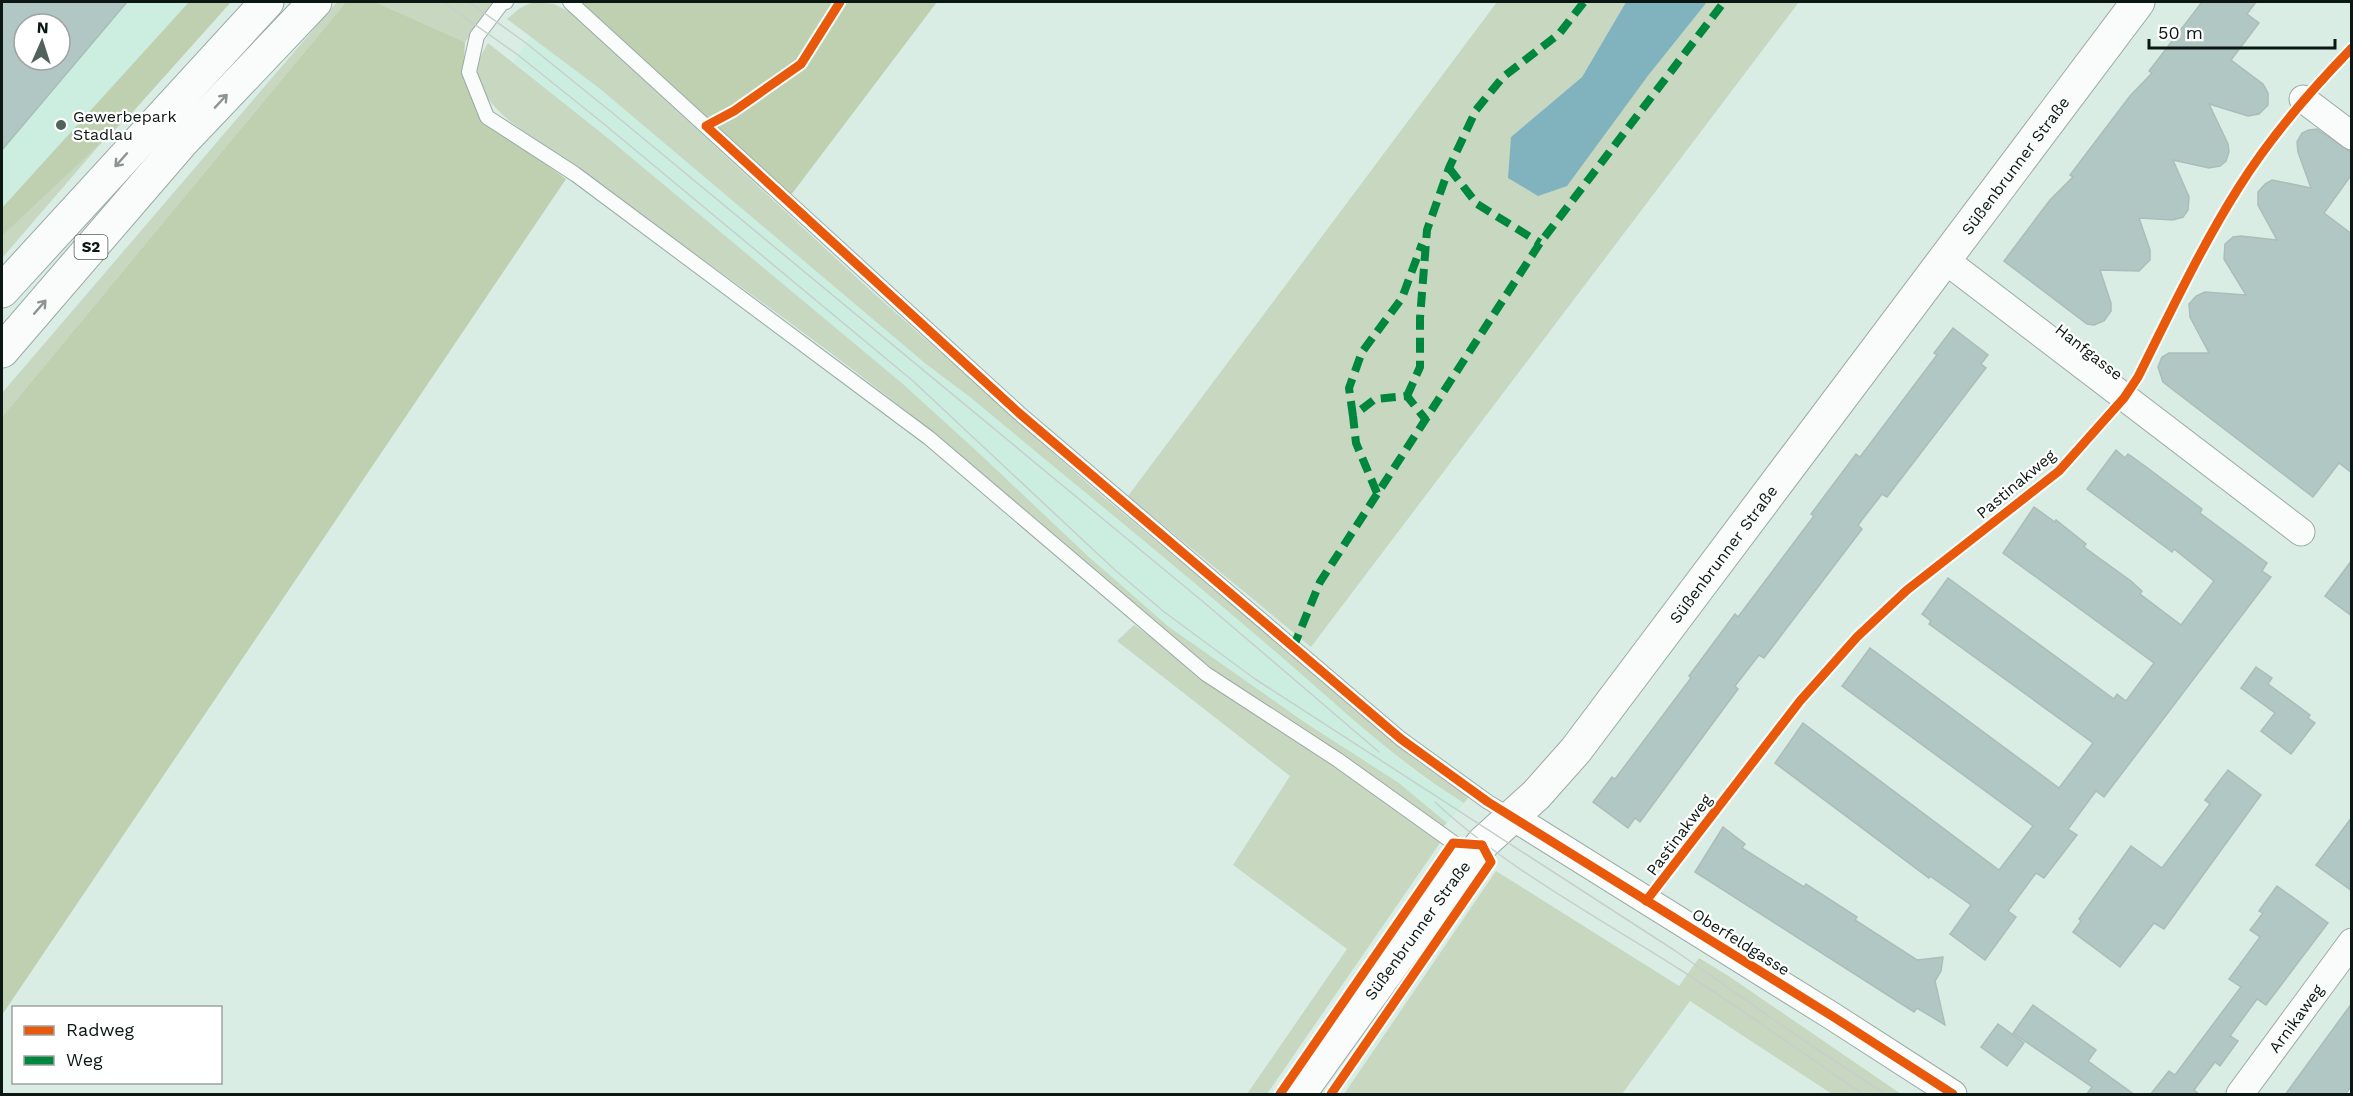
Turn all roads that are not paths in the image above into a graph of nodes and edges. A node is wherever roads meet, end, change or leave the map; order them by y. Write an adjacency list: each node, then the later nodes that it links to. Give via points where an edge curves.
1 (267, 2): 9 (main road, S2, one-way to 9)
2 (315, 2): 10 (main road, S2, one-way to 2, via 181,143)
3 (506, 2): 13 (lane, via 477,36 469,72 487,117 575,174 929,438 1206,674 1338,760)
4 (570, 2): 12 (lane, via 1019,413 1401,739)
5 (2138, 2): 8 (main road, Süßenbrunner Straße)
6 (2303, 99): 7 (street)
7 (2352, 136)
8 (1945, 260): 11 (street, Hanfgasse); 12 (main road, Süßenbrunner Straße, via 1576,750)
9 (2, 291)
10 (2, 351)
11 (2301, 532)
12 (1513, 817): 13 (main road, Süßenbrunner Straße); 16 (street, Oberfeldgasse)
13 (1472, 856): 15 (main road, Süßenbrunner Straße)
14 (2352, 942): 17 (street, Arnikaweg)
15 (1299, 1095)
16 (1953, 1095)
17 (2240, 1095)

